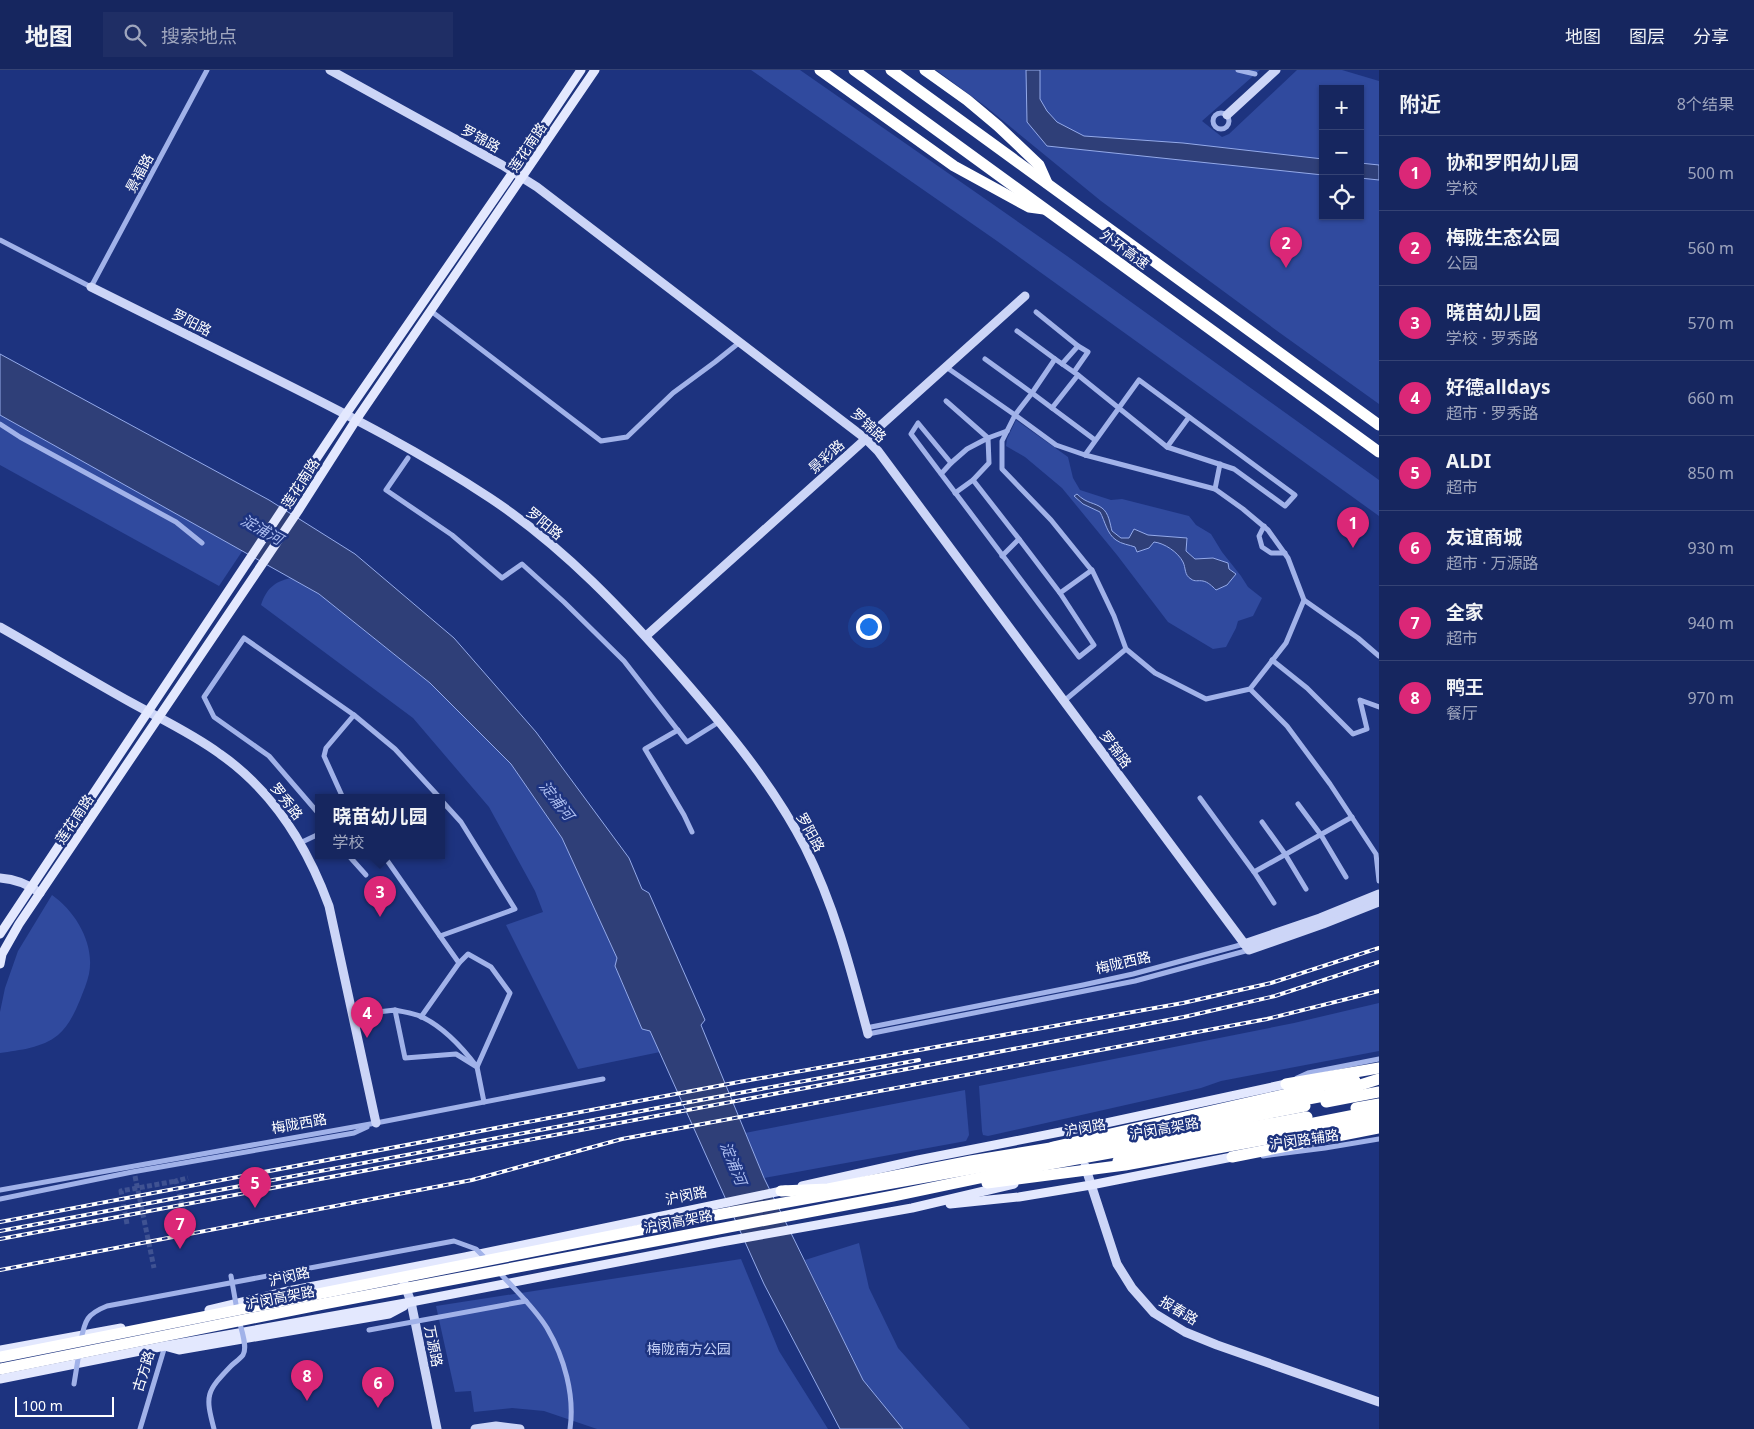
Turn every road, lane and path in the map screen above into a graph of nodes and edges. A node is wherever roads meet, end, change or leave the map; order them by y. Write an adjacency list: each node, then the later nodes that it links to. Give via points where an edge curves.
1 (207, 70): 18 (street, 景福路)
2 (330, 70): 13 (street, 罗锦路)
3 (581, 70): 13 (main road, 莲花南路)
4 (595, 70): 14 (main road, 莲花南路)
5 (820, 70): 16 (highway, via 954,166 1028,208)
6 (854, 70): 16 (highway, 外环高速)
7 (891, 70): 15 (highway, 外环高速)
8 (926, 70): 15 (highway, via 967,100 1040,165)
9 (1238, 70): 11 (street)
10 (1276, 70): 12 (street)
11 (1255, 74)
12 (1227, 115)
13 (513, 172): 14 (street, 罗锦路); 34 (main road, 莲花南路)
14 (523, 178): 20 (main road, 莲花南路); 23 (street, 罗锦路)
15 (1048, 184): 39 (highway, 外环高速)
16 (1046, 209): 45 (highway, 外环高速)
17 (0, 240): 18 (street, 罗阳路)
18 (91, 287): 34 (street, 罗阳路)
19 (1025, 296): 28 (street, 景彩路)
20 (431, 312): 23 (street, via 601,441 627,437 673,393); 37 (main road, 莲花南路)
21 (1036, 312): 24 (street)
22 (1017, 331): 26 (street)
23 (740, 342): 42 (street, 罗锦路)
24 (1078, 346): 27 (street); 29 (street, via 1088,352)
25 (985, 359): 30 (street)
26 (1056, 360): 27 (street); 30 (street)
27 (1062, 364): 29 (street)
28 (946, 367): 35 (street); 42 (street, 景彩路)
29 (1076, 374): 32 (street); 33 (street)
30 (1032, 393): 32 (street); 35 (street)
31 (946, 401): 41 (street)
32 (1052, 408): 43 (street)
33 (1119, 408): 36 (street, via 1139,380); 43 (street); 44 (street)
34 (346, 414): 37 (street, 罗阳路); 70 (main road, 莲花南路)
35 (1015, 415): 40 (street); 46 (street, via 1056,445)
36 (1189, 417): 44 (street); 49 (street, via 1294,495 1285,506 1234,469)
37 (356, 420): 63 (street, 罗阳路, via 447,470 530,527 570,560); 72 (main road, 莲花南路)
38 (0, 424): 56 (street, via 176,522)
39 (1379, 425)
40 (1007, 430): 41 (street); 59 (street, via 1002,441 1002,469 1051,520)
41 (988, 438): 48 (street); 51 (street, via 989,463)
42 (866, 439): 63 (street, 景彩路); 68 (street, 罗锦路)
43 (1095, 440): 46 (street)
44 (1167, 447): 49 (street)
45 (1379, 452)
46 (1085, 454): 52 (street)
47 (408, 458): 74 (street, via 386,490 452,534 502,578 522,564 624,661)
48 (952, 463): 50 (street); 50 (street, via 918,423 911,434)
49 (1220, 464): 52 (street)
50 (941, 474): 53 (street)
51 (973, 480): 53 (street); 55 (street)
52 (1215, 489): 54 (street)
53 (955, 493): 58 (street)
54 (1264, 526): 57 (street); 57 (street, via 1259,536 1262,548 1272,553)
55 (1018, 539): 58 (street); 60 (street)
56 (202, 543)
57 (1284, 553): 61 (street)
58 (1002, 556): 60 (street, via 1079,657 1094,645)
59 (1092, 570): 60 (street); 64 (street)
60 (1060, 593)
61 (1304, 600): 65 (street); 66 (street, via 1286,643)
62 (0, 627): 70 (street, 罗秀路)
63 (646, 636): 73 (street, 罗阳路)
64 (1126, 649): 67 (street, via 1155,673 1206,699); 68 (street)
65 (1379, 656)
66 (1272, 660): 67 (street); 69 (street, via 1307,688 1353,734 1367,729 1360,700)
67 (1250, 689): 81 (street, via 1287,726)
68 (1064, 701): 104 (street, 罗锦路)
69 (1379, 707)
70 (148, 712): 72 (street, 罗秀路); 96 (main road, 莲花南路)
71 (354, 715): 75 (street, via 326,748 324,756); 76 (street, via 396,749); 80 (street, via 244,638 204,697 214,717 268,756)
72 (158, 718): 86 (street, 罗秀路, via 214,750 242,771 272,802); 98 (main road, 莲花南路)
73 (720, 722): 74 (street, via 687,742); 110 (street, 罗阳路, via 777,800 825,890)
74 (678, 730): 83 (street, via 645,749)
75 (341, 794)
76 (436, 794)
77 (1200, 798): 91 (street)
78 (445, 804): 103 (street, via 461,822 515,909)
79 (1298, 804): 84 (street)
80 (315, 809)
81 (1352, 817): 84 (street); 87 (street)
82 (1262, 822): 88 (street)
83 (692, 832)
84 (1321, 834): 88 (street); 93 (street)
85 (315, 836): 86 (street)
86 (300, 843): 108 (street, 罗秀路, via 328,906)
87 (1378, 853): 95 (street)
88 (1285, 854): 91 (street); 97 (street)
89 (352, 859): 92 (street)
90 (386, 859): 103 (street)
91 (1254, 872): 101 (street)
92 (366, 875)
93 (1346, 877)
94 (0, 878): 96 (street)
95 (1379, 881)
96 (31, 886): 98 (street); 102 (main road, 莲花南路)
97 (1306, 889)
98 (40, 893): 106 (main road, 莲花南路, via 2,954)
99 (1379, 894): 104 (street, 梅陇西路)
100 (1379, 902): 104 (street, 梅陇西路, via 1315,927)
101 (1274, 903)
102 (0, 934)
103 (440, 936): 105 (street)
104 (1246, 947): 110 (street, 梅陇西路); 110 (street, 梅陇西路, via 1134,981 946,1019)
105 (459, 963): 109 (street); 112 (street, via 468,954 491,967 510,993)
106 (0, 964)
107 (395, 1010): 108 (street); 109 (street); 112 (street, via 406,1058 456,1054)
108 (352, 1015): 124 (street, 罗秀路)
109 (421, 1017): 112 (street, via 445,1032)
110 (867, 1031)
111 (1379, 1059): 116 (street, via 1308,1073)
112 (477, 1067): 119 (street)
113 (1379, 1068): 116 (highway); 117 (highway)
114 (603, 1079): 119 (street, 梅陇西路)
115 (1379, 1079): 117 (highway)
116 (1286, 1084): 126 (main road)
117 (1328, 1090): 118 (highway); 128 (highway, 沪闵路); 133 (highway, bridge, via 1300,1091)
118 (1379, 1090): 123 (highway)
119 (484, 1102): 124 (street, 梅陇西路)
120 (1379, 1104): 123 (highway)
121 (1379, 1108): 123 (highway)
122 (1379, 1112): 123 (highway)
123 (1369, 1113): 130 (highway); 133 (highway, bridge, via 1312,1131 1125,1165); 133 (highway, 沪闵高架路, bridge, via 1306,1112 1022,1169)
124 (376, 1123): 132 (street, 梅陇西路); 135 (street, via 354,1133)
125 (1379, 1128): 129 (highway)
126 (1075, 1129): 128 (street, 报春路); 134 (main road)
127 (1379, 1139): 129 (street, 沪闵路辅路, via 1252,1158)
128 (1079, 1143): 130 (street, 报春路); 134 (highway, 沪闵路, via 828,1189)
129 (1232, 1157): 131 (main road)
130 (1085, 1167): 131 (street, 报春路); 136 (main road)
131 (1091, 1185): 136 (main road, via 1019,1197); 150 (street, 报春路, via 1117,1264 1154,1313 1217,1345)
132 (0, 1190)
133 (893, 1190): 146 (highway, 沪闵高架路, bridge, via 711,1216); 147 (highway, 沪闵高架路, bridge)
134 (781, 1191): 137 (main road, 沪闵路)
135 (0, 1199)
136 (912, 1208): 141 (main road)
137 (398, 1268): 141 (street, 万源路); 142 (main road, 沪闵路)
138 (231, 1276): 139 (street, bridge)
139 (232, 1283): 140 (street, bridge, via 454,1241 476,1249); 149 (street, bridge, via 95,1311 84,1324); 152 (street, bridge, via 244,1349 243,1355 216,1382 208,1396)
140 (526, 1301): 143 (street, bridge); 156 (street, bridge, via 547,1328 558,1351 570,1395)
141 (411, 1302): 144 (main road, via 389,1314 280,1334 179,1350); 153 (street, 万源路)
142 (161, 1320): 144 (street, 古方路); 145 (main road, 沪闵路)
143 (369, 1330)
144 (165, 1346): 148 (main road); 151 (street, 古方路)
145 (0, 1350)
146 (0, 1357)
147 (0, 1369)
148 (0, 1379)
149 (74, 1384)
150 (1379, 1402)
151 (140, 1429)
152 (214, 1429)
153 (437, 1429)
154 (475, 1429): 155 (street, via 496,1426)
155 (520, 1429)
156 (570, 1429)

